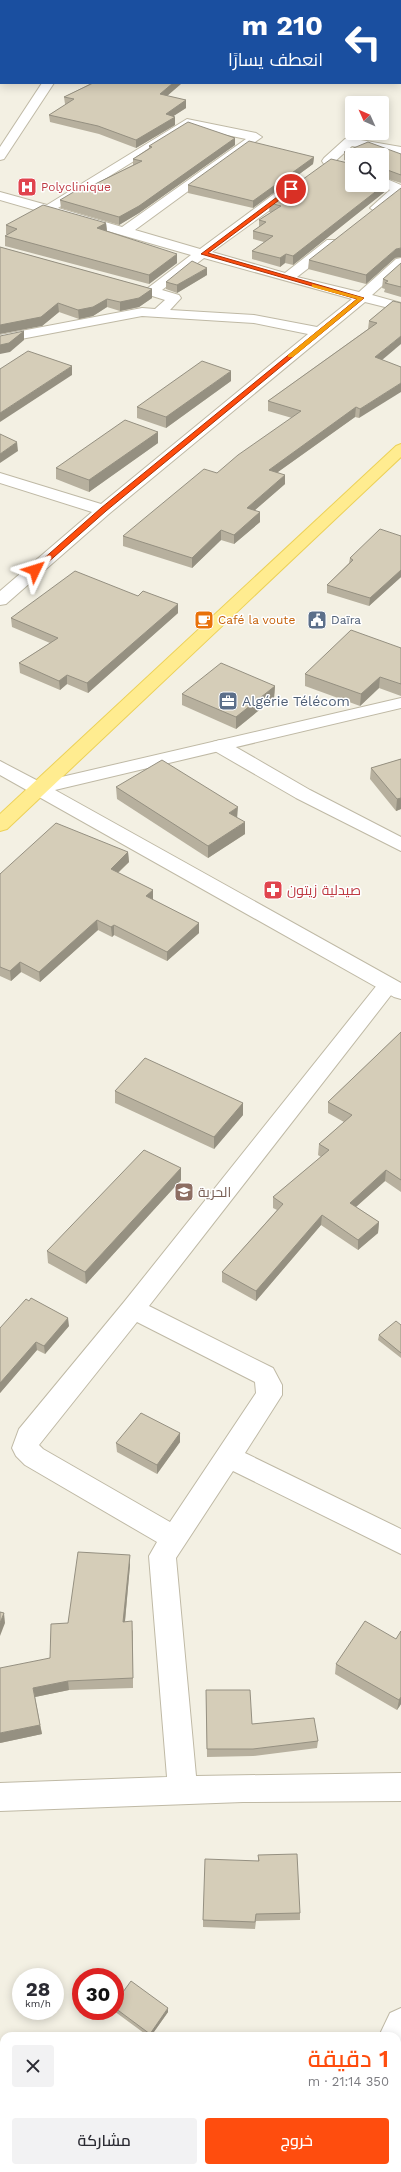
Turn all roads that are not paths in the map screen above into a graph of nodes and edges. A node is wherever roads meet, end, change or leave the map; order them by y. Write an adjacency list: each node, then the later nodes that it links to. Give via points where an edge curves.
1 (47, 84): 3 (street)
2 (401, 151): 4 (street, via 349,142 334,163)
3 (0, 156)
4 (316, 170)
5 (303, 180): 12 (street)
6 (389, 184): 9 (street, via 399,189)
7 (0, 196): 8 (street)
8 (47, 210): 10 (street); 10 (street, via 187,123 256,137)
9 (368, 214)
10 (125, 231): 12 (street)
11 (343, 234): 14 (street)
12 (204, 254): 14 (street); 16 (street)
13 (401, 262): 17 (street)
14 (286, 278): 17 (street)
15 (136, 287): 16 (street)
16 (151, 291): 19 (street, via 174,298)
17 (361, 298): 18 (street); 20 (street)
18 (401, 307)
19 (160, 312): 20 (street, via 254,319); 21 (street, via 142,312)
20 (320, 332): 24 (street)
21 (0, 339)
22 (401, 449): 29 (main road)
23 (0, 478): 24 (street)
24 (104, 510): 25 (street)
25 (0, 600)
26 (401, 703): 27 (street)
27 (220, 746): 29 (street); 31 (street, via 303,794)
28 (0, 767): 29 (street)
29 (39, 788): 30 (main road); 32 (street)
30 (0, 825)
31 (401, 845)
32 (395, 988): 33 (street)
33 (133, 1309): 34 (street, via 264,1375 269,1385 269,1395); 35 (street, via 28,1437 25,1448 34,1458)
34 (229, 1457): 35 (street); 36 (street)
35 (174, 1538): 38 (street, via 162,1556)
36 (401, 1542)
37 (401, 1787): 38 (street)
38 (183, 1790): 39 (street)
39 (0, 1797)

